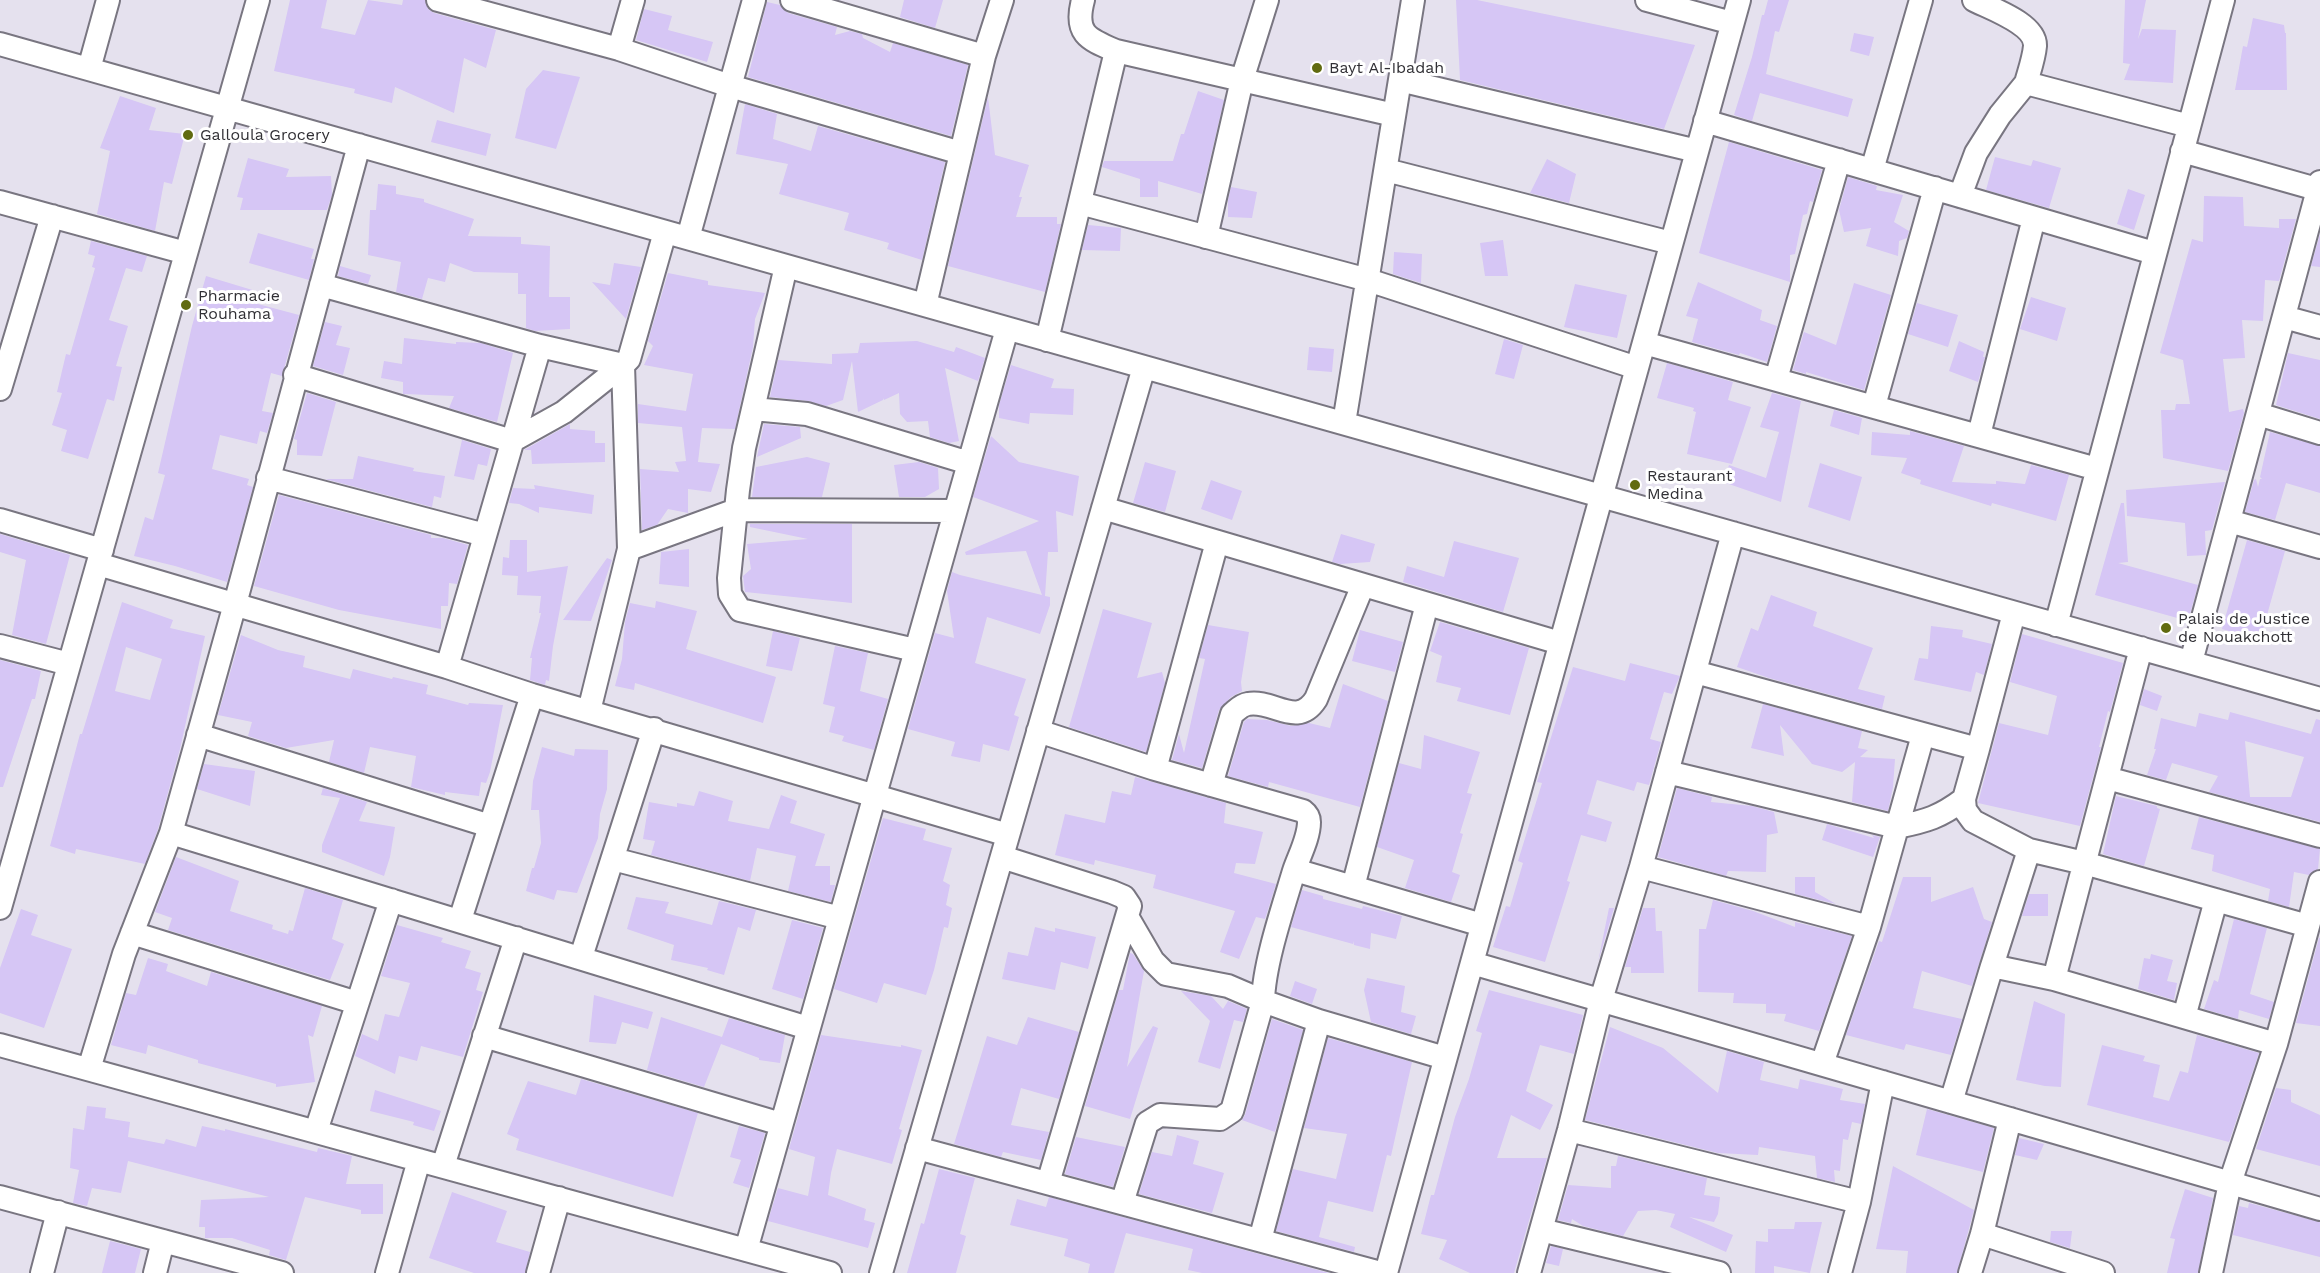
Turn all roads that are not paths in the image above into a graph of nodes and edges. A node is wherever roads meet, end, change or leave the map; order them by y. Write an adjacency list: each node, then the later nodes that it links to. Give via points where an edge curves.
1 (108, 0): 22 (street)
2 (258, 0): 27 (street)
3 (438, 0): 16 (street)
4 (633, 0): 19 (street)
5 (754, 0): 26 (street)
6 (792, 0): 21 (street)
7 (1002, 0): 21 (street)
8 (1083, 0): 20 (street, via 1079,16 1082,30 1088,39)
9 (1267, 0): 23 (street)
10 (1413, 0): 24 (street)
11 (1647, 0): 17 (street)
12 (1739, 0): 17 (street)
13 (1921, 0): 37 (street)
14 (1974, 0): 25 (street, via 2022,24 2033,34 2035,46)
15 (2223, 0): 30 (street)
16 (469, 4): 19 (street)
17 (1732, 23): 29 (street)
18 (0, 44): 22 (street)
19 (619, 49): 26 (street)
20 (1116, 51): 23 (street); 42 (street)
21 (984, 56): 34 (street)
22 (89, 69): 27 (street)
23 (1242, 80): 28 (street); 46 (street)
24 (1400, 80): 28 (street); 33 (street)
25 (2026, 83): 30 (street); 40 (street, via 1976,153)
26 (730, 86): 34 (street); 47 (street)
27 (228, 108): 31 (street); 49 (street)
28 (1395, 115): 36 (street)
29 (1705, 121): 33 (street); 35 (street)
30 (2189, 126): 32 (street)
31 (359, 145): 45 (street); 53 (street)
32 (2182, 151): 38 (street); 50 (street)
33 (1697, 152): 48 (street)
34 (961, 153): 54 (street)
35 (1839, 160): 37 (street); 65 (street)
36 (1386, 170): 48 (street); 52 (street)
37 (1872, 170): 39 (street)
38 (2319, 187): 55 (street)
39 (1935, 188): 40 (street); 67 (street)
40 (1960, 196): 44 (street)
41 (0, 202): 43 (street)
42 (1080, 203): 46 (street); 58 (street)
43 (52, 216): 49 (street); 66 (street)
44 (2034, 218): 50 (street); 72 (street)
45 (665, 232): 47 (street); 61 (street, via 629,359)
46 (1206, 237): 52 (street)
47 (688, 238): 51 (street)
48 (1671, 243): 59 (street)
49 (186, 253): 88 (street)
50 (2154, 253): 75 (street)
51 (786, 266): 54 (street); 68 (street)
52 (1368, 280): 63 (street); 70 (street)
53 (321, 285): 60 (street); 64 (street)
54 (925, 305): 57 (street)
55 (2284, 318): 56 (street); 69 (street)
56 (2320, 327)
57 (1007, 328): 58 (street); 74 (street)
58 (1047, 339): 62 (street)
59 (1644, 343): 63 (street); 65 (street)
60 (540, 346): 61 (street); 73 (street)
61 (623, 365): 73 (street, via 564,412); 87 (street)
62 (1144, 367): 70 (street); 78 (street)
63 (1637, 368): 77 (street)
64 (296, 375): 73 (street); 76 (street)
65 (1776, 379): 67 (street)
66 (0, 389)
67 (1874, 406): 72 (street)
68 (753, 409): 74 (street, via 807,414); 79 (street)
69 (2258, 414): 71 (street); 82 (street)
70 (1344, 423): 77 (street)
71 (2320, 433)
72 (1978, 435): 75 (street)
73 (512, 441): 84 (street)
74 (969, 463): 80 (street)
75 (2097, 469): 93 (street)
76 (268, 478): 84 (street); 90 (street)
77 (1601, 496): 83 (street); 94 (street)
78 (1103, 508): 85 (street); 106 (street)
79 (736, 510): 80 (street); 87 (street); 97 (street, via 730,594 740,610)
80 (955, 511): 97 (street)
81 (0, 520): 88 (street)
82 (2229, 521): 86 (street); 98 (street)
83 (1733, 533): 92 (street); 101 (street)
84 (485, 535): 100 (street)
85 (1217, 542): 89 (street); 110 (street)
86 (2320, 547)
87 (629, 549): 104 (street)
88 (100, 557): 90 (street); 99 (street)
89 (1362, 585): 91 (street); 113 (street, via 1310,709 1300,713 1249,703 1240,707 1232,714)
90 (235, 604): 100 (street); 107 (street)
91 (1427, 604): 94 (street); 128 (street)
92 (2014, 613): 93 (street); 109 (street)
93 (2056, 624): 96 (street)
94 (1560, 644): 135 (street)
95 (0, 646): 99 (street)
96 (2141, 648): 98 (street); 112 (street)
97 (915, 650): 114 (street)
98 (2192, 663): 103 (street)
99 (69, 664): 131 (street)
100 (447, 668): 102 (street)
101 (1695, 672): 108 (street); 111 (street)
102 (532, 695): 104 (street); 116 (street)
103 (2320, 699)
104 (589, 711): 105 (street)
105 (654, 729): 114 (street); 123 (street)
106 (1038, 731): 110 (street); 119 (street)
107 (198, 735): 116 (street); 118 (street)
108 (1923, 735): 109 (street); 117 (street)
109 (1978, 749): 115 (street)
110 (1155, 769): 113 (street)
111 (1667, 772): 117 (street); 125 (street)
112 (2107, 778): 120 (street); 124 (street)
113 (1211, 785): 126 (street, via 1308,815 1309,829)
114 (874, 795): 119 (street); 132 (street)
115 (1964, 799): 117 (street, via 1944,814); 121 (street, via 1965,810 1973,821)
116 (490, 825): 134 (street)
117 (1898, 827): 137 (street)
118 (171, 833): 129 (street); 138 (street)
119 (1008, 835): 122 (street)
120 (2320, 836)
121 (2029, 850): 124 (street); 142 (street)
122 (1002, 857): 133 (street, via 1124,897 1130,906); 162 (street)
123 (613, 859): 132 (street); 140 (street)
124 (2084, 863): 130 (street); 143 (street)
125 (1641, 867): 137 (street); 144 (street)
126 (1294, 870): 128 (street); 145 (street, via 1265,978)
127 (2320, 882): 136 (street)
128 (1353, 887): 135 (street)
129 (391, 900): 134 (street); 146 (street)
130 (2216, 900): 136 (street); 147 (street)
131 (1, 901)
132 (840, 918): 149 (street)
133 (1128, 918): 145 (street, via 1153,961 1166,974 1228,986); 166 (street)
134 (460, 921): 139 (street)
135 (1482, 926): 141 (street)
136 (2308, 926): 151 (street)
137 (1869, 927): 154 (street)
138 (132, 933): 146 (street); 155 (street)
139 (516, 938): 140 (street); 150 (street)
140 (582, 957): 149 (street)
141 (1472, 963): 144 (street); 153 (street)
142 (1992, 966): 143 (street); 157 (street)
143 (2054, 979): 147 (street)
144 (1601, 1000): 154 (street); 160 (street)
145 (1263, 1001): 148 (street); 170 (street, via 1232,1111 1220,1119 1160,1115 1147,1123)
146 (357, 1003): 161 (street)
147 (2184, 1017): 151 (street)
148 (1318, 1021): 153 (street); 175 (street)
149 (808, 1028): 159 (street)
150 (484, 1036): 159 (street); 164 (street)
151 (2276, 1044): 165 (street)
152 (0, 1045): 155 (street)
153 (1445, 1058): 187 (street)
154 (1822, 1064): 156 (street)
155 (89, 1069): 161 (street)
156 (1883, 1082): 157 (street); 169 (street)
157 (1951, 1102): 158 (street)
158 (2010, 1119): 165 (street); 174 (street)
159 (781, 1124): 177 (street)
160 (1569, 1130): 169 (street); 173 (street)
161 (316, 1131): 163 (street)
162 (917, 1149): 166 (street); 185 (street)
163 (419, 1160): 164 (street); 182 (street)
164 (443, 1166): 168 (street)
165 (2230, 1183): 171 (street); 193 (street)
166 (1048, 1184): 170 (street)
167 (0, 1197): 172 (street)
168 (559, 1198): 177 (street); 183 (street)
169 (1859, 1202): 190 (street)
170 (1122, 1203): 175 (street)
171 (2320, 1209)
172 (58, 1212): 176 (street); 179 (street)
173 (1541, 1230): 188 (street); 189 (street)
174 (1982, 1234): 191 (street); 192 (street)
175 (1260, 1240): 186 (street)
176 (163, 1241): 178 (street); 180 (street)
177 (746, 1250): 184 (street)
178 (253, 1269): 181 (street)
179 (42, 1273)
180 (155, 1273)
181 (282, 1273)
182 (387, 1273)
183 (538, 1273)
184 (830, 1273)
185 (881, 1273)
186 (1381, 1273)
187 (1386, 1273)
188 (1529, 1273)
189 (1719, 1273)
190 (1840, 1273)
191 (1970, 1273)
192 (2103, 1273)
193 (2211, 1273)

